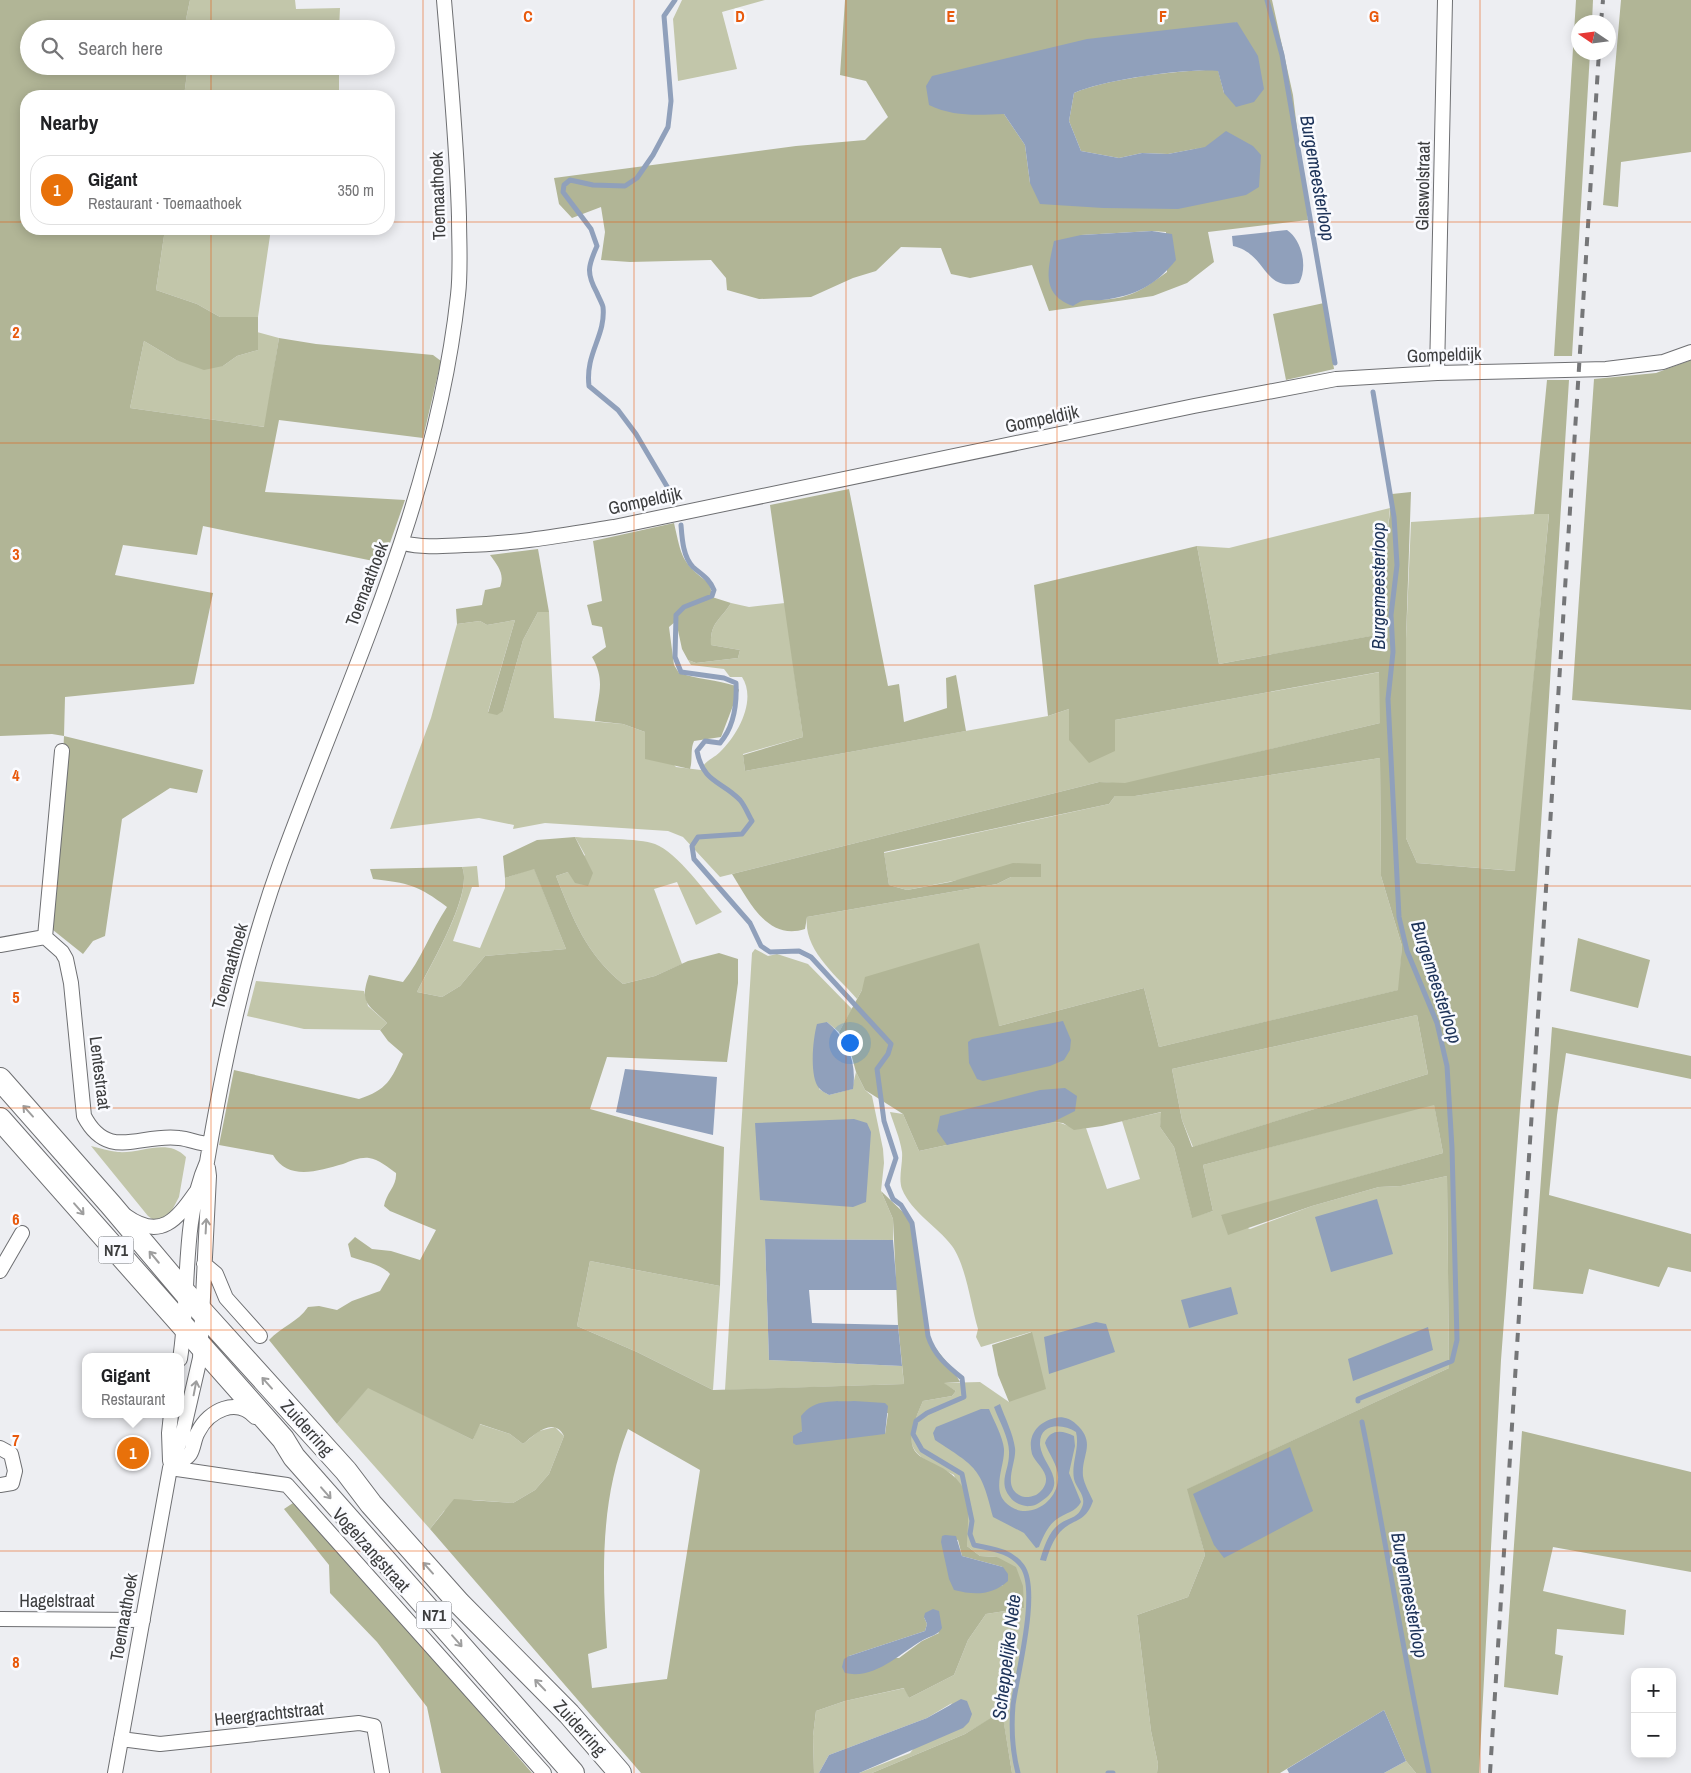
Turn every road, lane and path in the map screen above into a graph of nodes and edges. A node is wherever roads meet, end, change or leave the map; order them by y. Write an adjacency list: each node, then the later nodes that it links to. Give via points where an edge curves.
1 (444, 0): 5 (street, Toemaathoek, via 458,186 459,292 431,449)
2 (1445, 0): 4 (street, Glaswolstraat)
3 (1691, 352): 4 (street, Gompeldijk, via 1663,362 1606,369)
4 (1437, 373): 5 (street, Gompeldijk, via 1336,379 657,519 534,540 433,547)
5 (403, 543): 11 (street, Toemaathoek, via 279,866 252,950 227,1049)
6 (62, 751): 7 (street)
7 (45, 937): 8 (street); 11 (street, Lentestraat, via 66,958 84,1116 92,1131 108,1140 128,1143 179,1138)
8 (0, 945)
9 (0, 1079): 14 (highway, Zuiderring / N71, one-way to 9)
10 (0, 1120): 20 (highway, Zuiderring / N71, one-way to 20)
11 (210, 1144): 12 (street, Toemaathoek)
12 (207, 1162): 13 (street, Toemaathoek); 16 (street, Toemaathoek, one-way to 12)
13 (198, 1189): 14 (street, Toemaathoek, via 174,1221 155,1228 134,1222); 18 (street, Toemaathoek, via 188,1254)
14 (111, 1205): 18 (highway, Zuiderring / N71, one-way to 14)
15 (22, 1233): 17 (street)
16 (204, 1264): 19 (street, Toemaathoek); 21 (street, via 216,1274 226,1298)
17 (0, 1271)
18 (186, 1294): 19 (highway, Zuiderring / N71); 20 (street, Toemaathoek)
19 (201, 1311): 22 (street, Toemaathoek); 36 (highway, Zuiderring / N71, one-way to 19, via 568,1714 459,1603 346,1471)
20 (185, 1328): 22 (highway, Zuiderring / N71); 23 (street, Toemaathoek)
21 (260, 1336)
22 (201, 1347): 26 (highway, Zuiderring / N71, via 283,1439); 27 (street, Toemaathoek, one-way to 22, via 192,1398)
23 (181, 1353)
24 (171, 1418): 27 (street, Toemaathoek)
25 (0, 1448): 28 (street, via 11,1454 15,1471 12,1483)
26 (294, 1457): 27 (street, via 250,1412 234,1406 207,1418 197,1432 190,1454); 35 (highway, Zuiderring / N71, one-way to 35)
27 (170, 1468): 30 (street, Toemaathoek); 34 (street, Vogelzangstraat, via 287,1485)
28 (0, 1485)
29 (0, 1619): 30 (street, Hagelstraat)
30 (143, 1620): 31 (street, Toemaathoek)
31 (121, 1739): 32 (street, Toemaathoek); 33 (street, Heergrachtstraat, via 160,1744 359,1723 374,1726)
32 (115, 1773)
33 (382, 1773)
34 (544, 1773)
35 (573, 1773)
36 (620, 1773)

